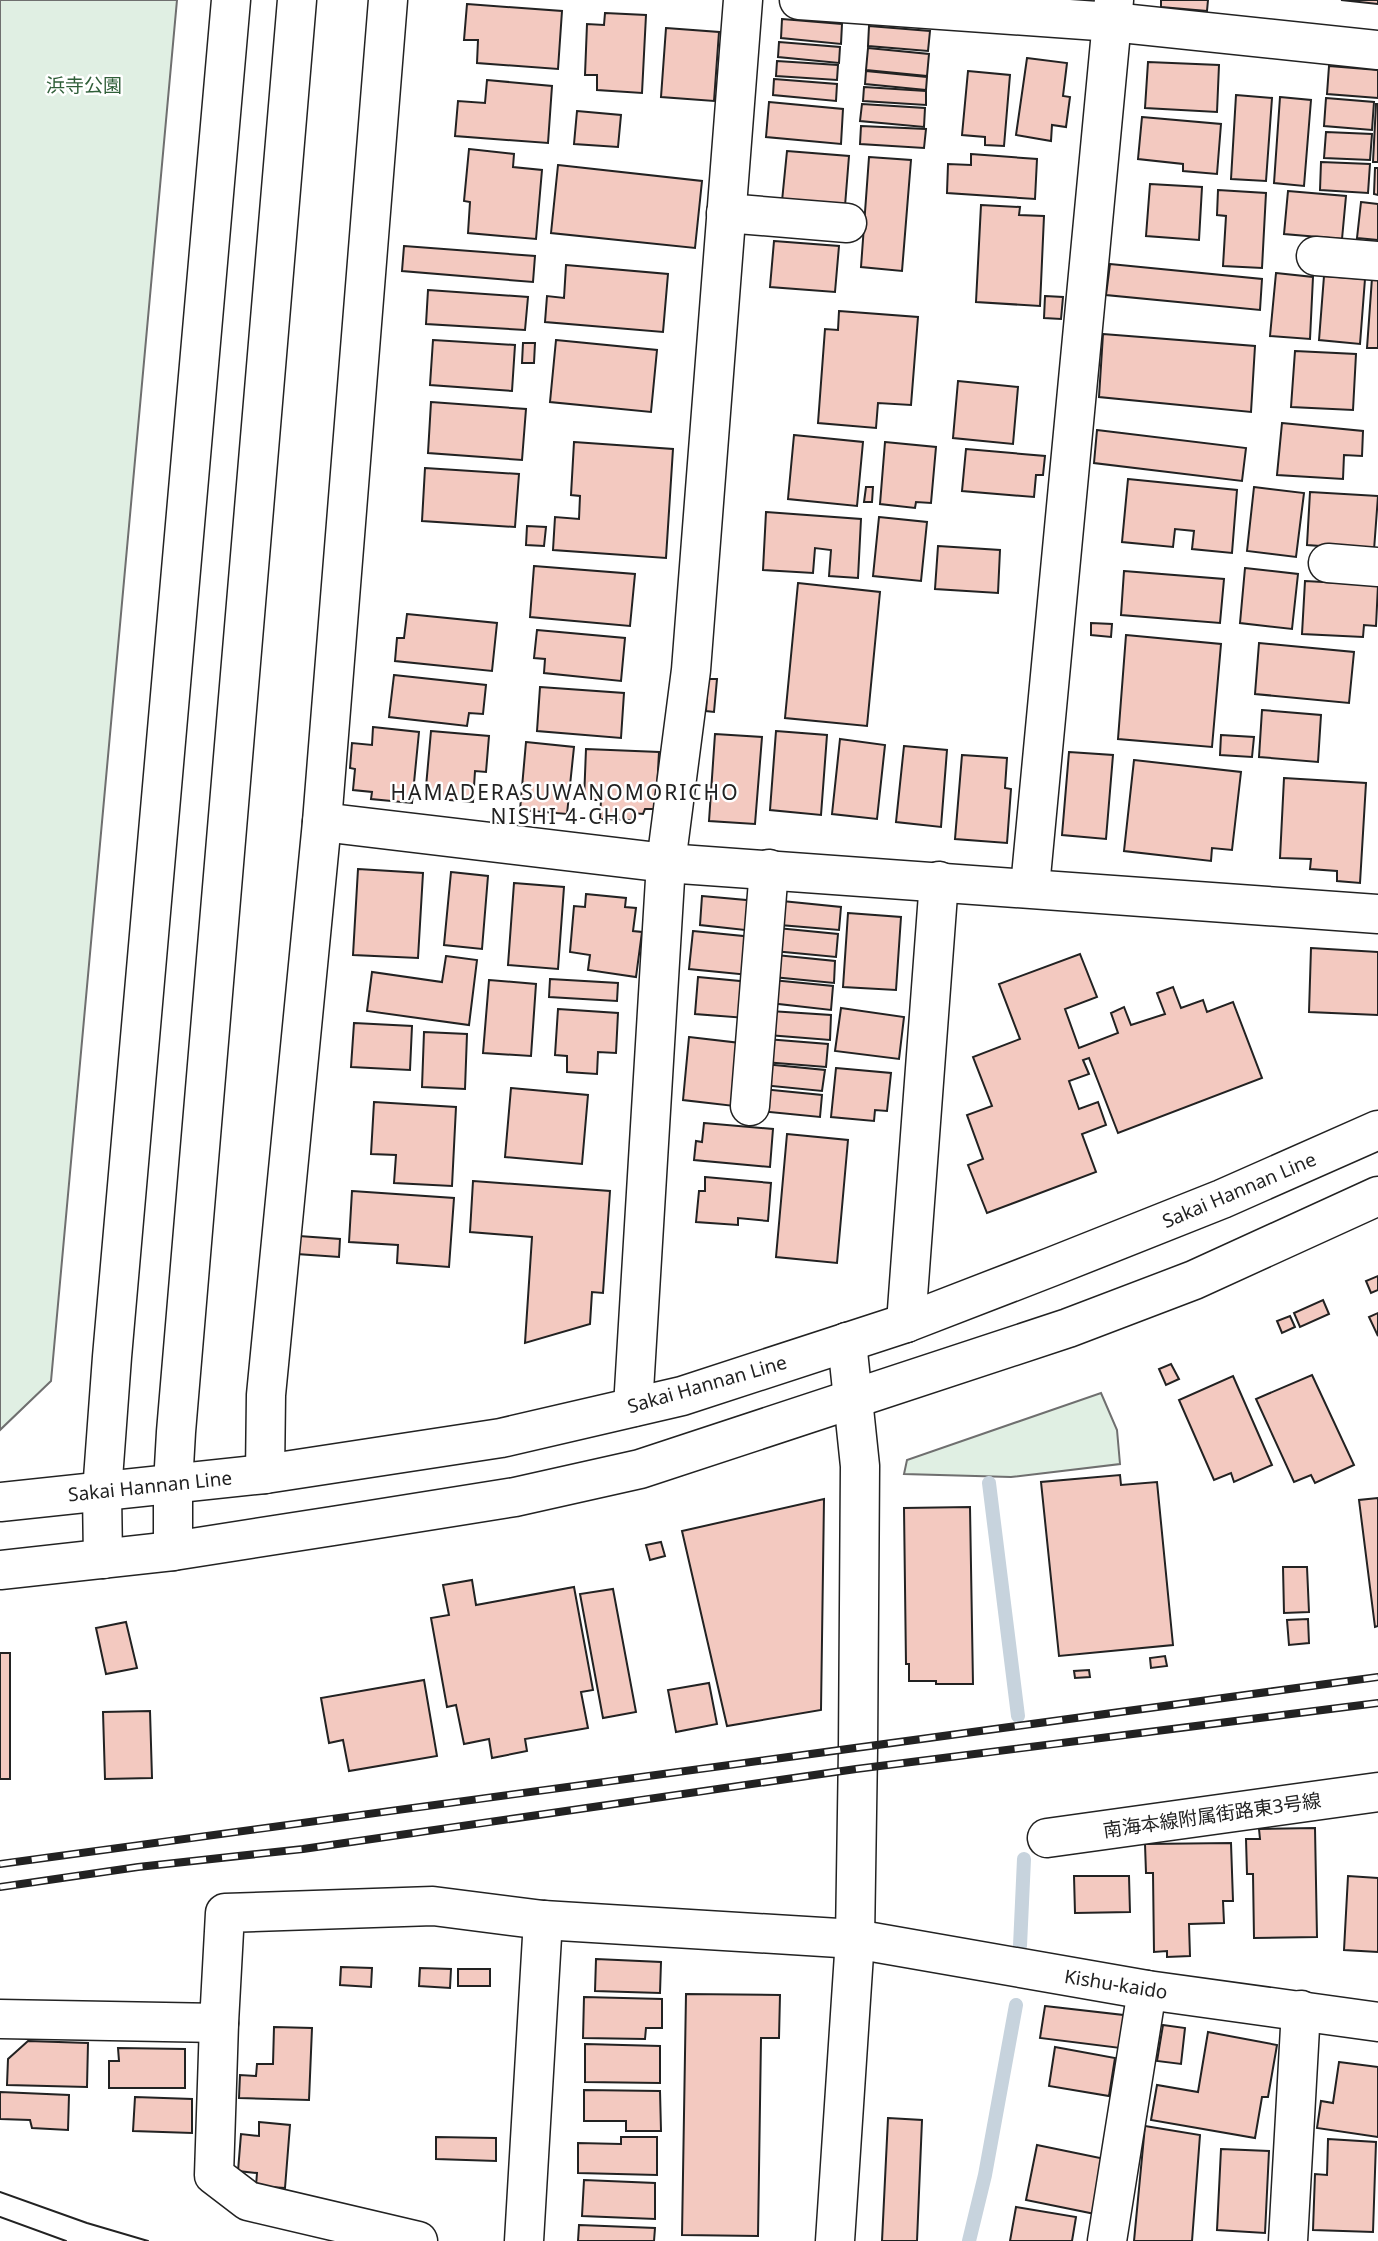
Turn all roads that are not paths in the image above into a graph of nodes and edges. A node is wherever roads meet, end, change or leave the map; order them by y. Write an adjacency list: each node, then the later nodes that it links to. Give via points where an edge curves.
1 (231, 0): 29 (street)
2 (297, 0): 28 (street)
3 (388, 0): 14 (street)
4 (743, 0): 8 (street)
5 (799, 0): 6 (street)
6 (1113, 11): 7 (street); 18 (street)
7 (1378, 50)
8 (726, 213): 9 (street); 15 (street, via 691,670)
9 (847, 223)
10 (1316, 256): 11 (street)
11 (1378, 261)
12 (1328, 563): 13 (street)
13 (1378, 567)
14 (322, 822): 15 (street); 27 (street, via 266,1395)
15 (666, 863): 16 (street); 26 (street)
16 (769, 869): 17 (street); 20 (street)
17 (939, 881): 18 (street); 23 (street)
18 (1030, 887): 19 (street)
19 (1378, 914)
20 (750, 1106)
21 (1378, 1130): 23 (street, Sakai Hannan Line, via 1222,1199)
22 (1378, 1196): 25 (street, via 1194,1280 1068,1328)
23 (906, 1323): 24 (street, Sakai Hannan Line)
24 (847, 1342): 25 (street); 26 (street, Sakai Hannan Line, via 682,1396)
25 (853, 1398): 31 (street, via 640,1469 515,1497); 37 (street, via 860,1466)
26 (633, 1407): 27 (street, Sakai Hannan Line, via 501,1438)
27 (265, 1474): 28 (street, Sakai Hannan Line)
28 (173, 1484): 29 (street, Sakai Hannan Line); 31 (street)
29 (102, 1492): 30 (street, Sakai Hannan Line); 32 (street)
30 (0, 1502)
31 (173, 1551): 32 (street)
32 (103, 1559): 33 (street)
33 (0, 1570)
34 (1378, 1792): 35 (street, 南海本線附属街路東3号線)
35 (1047, 1838)
36 (543, 1920): 37 (street, Kishu-kaido); 42 (street, Kishu-kaido, via 433,1906 225,1913); 44 (street)
37 (855, 1939): 38 (street, Kishu-kaido); 45 (street)
38 (1147, 1990): 39 (street, Kishu-kaido); 46 (street)
39 (1301, 2010): 41 (street, Kishu-kaido); 47 (street)
40 (0, 2019): 42 (street)
41 (1378, 2022)
42 (219, 2023): 43 (street, via 215,2175 248,2201)
43 (418, 2241)
44 (524, 2241)
45 (835, 2241)
46 (1107, 2241)
47 (1288, 2241)

